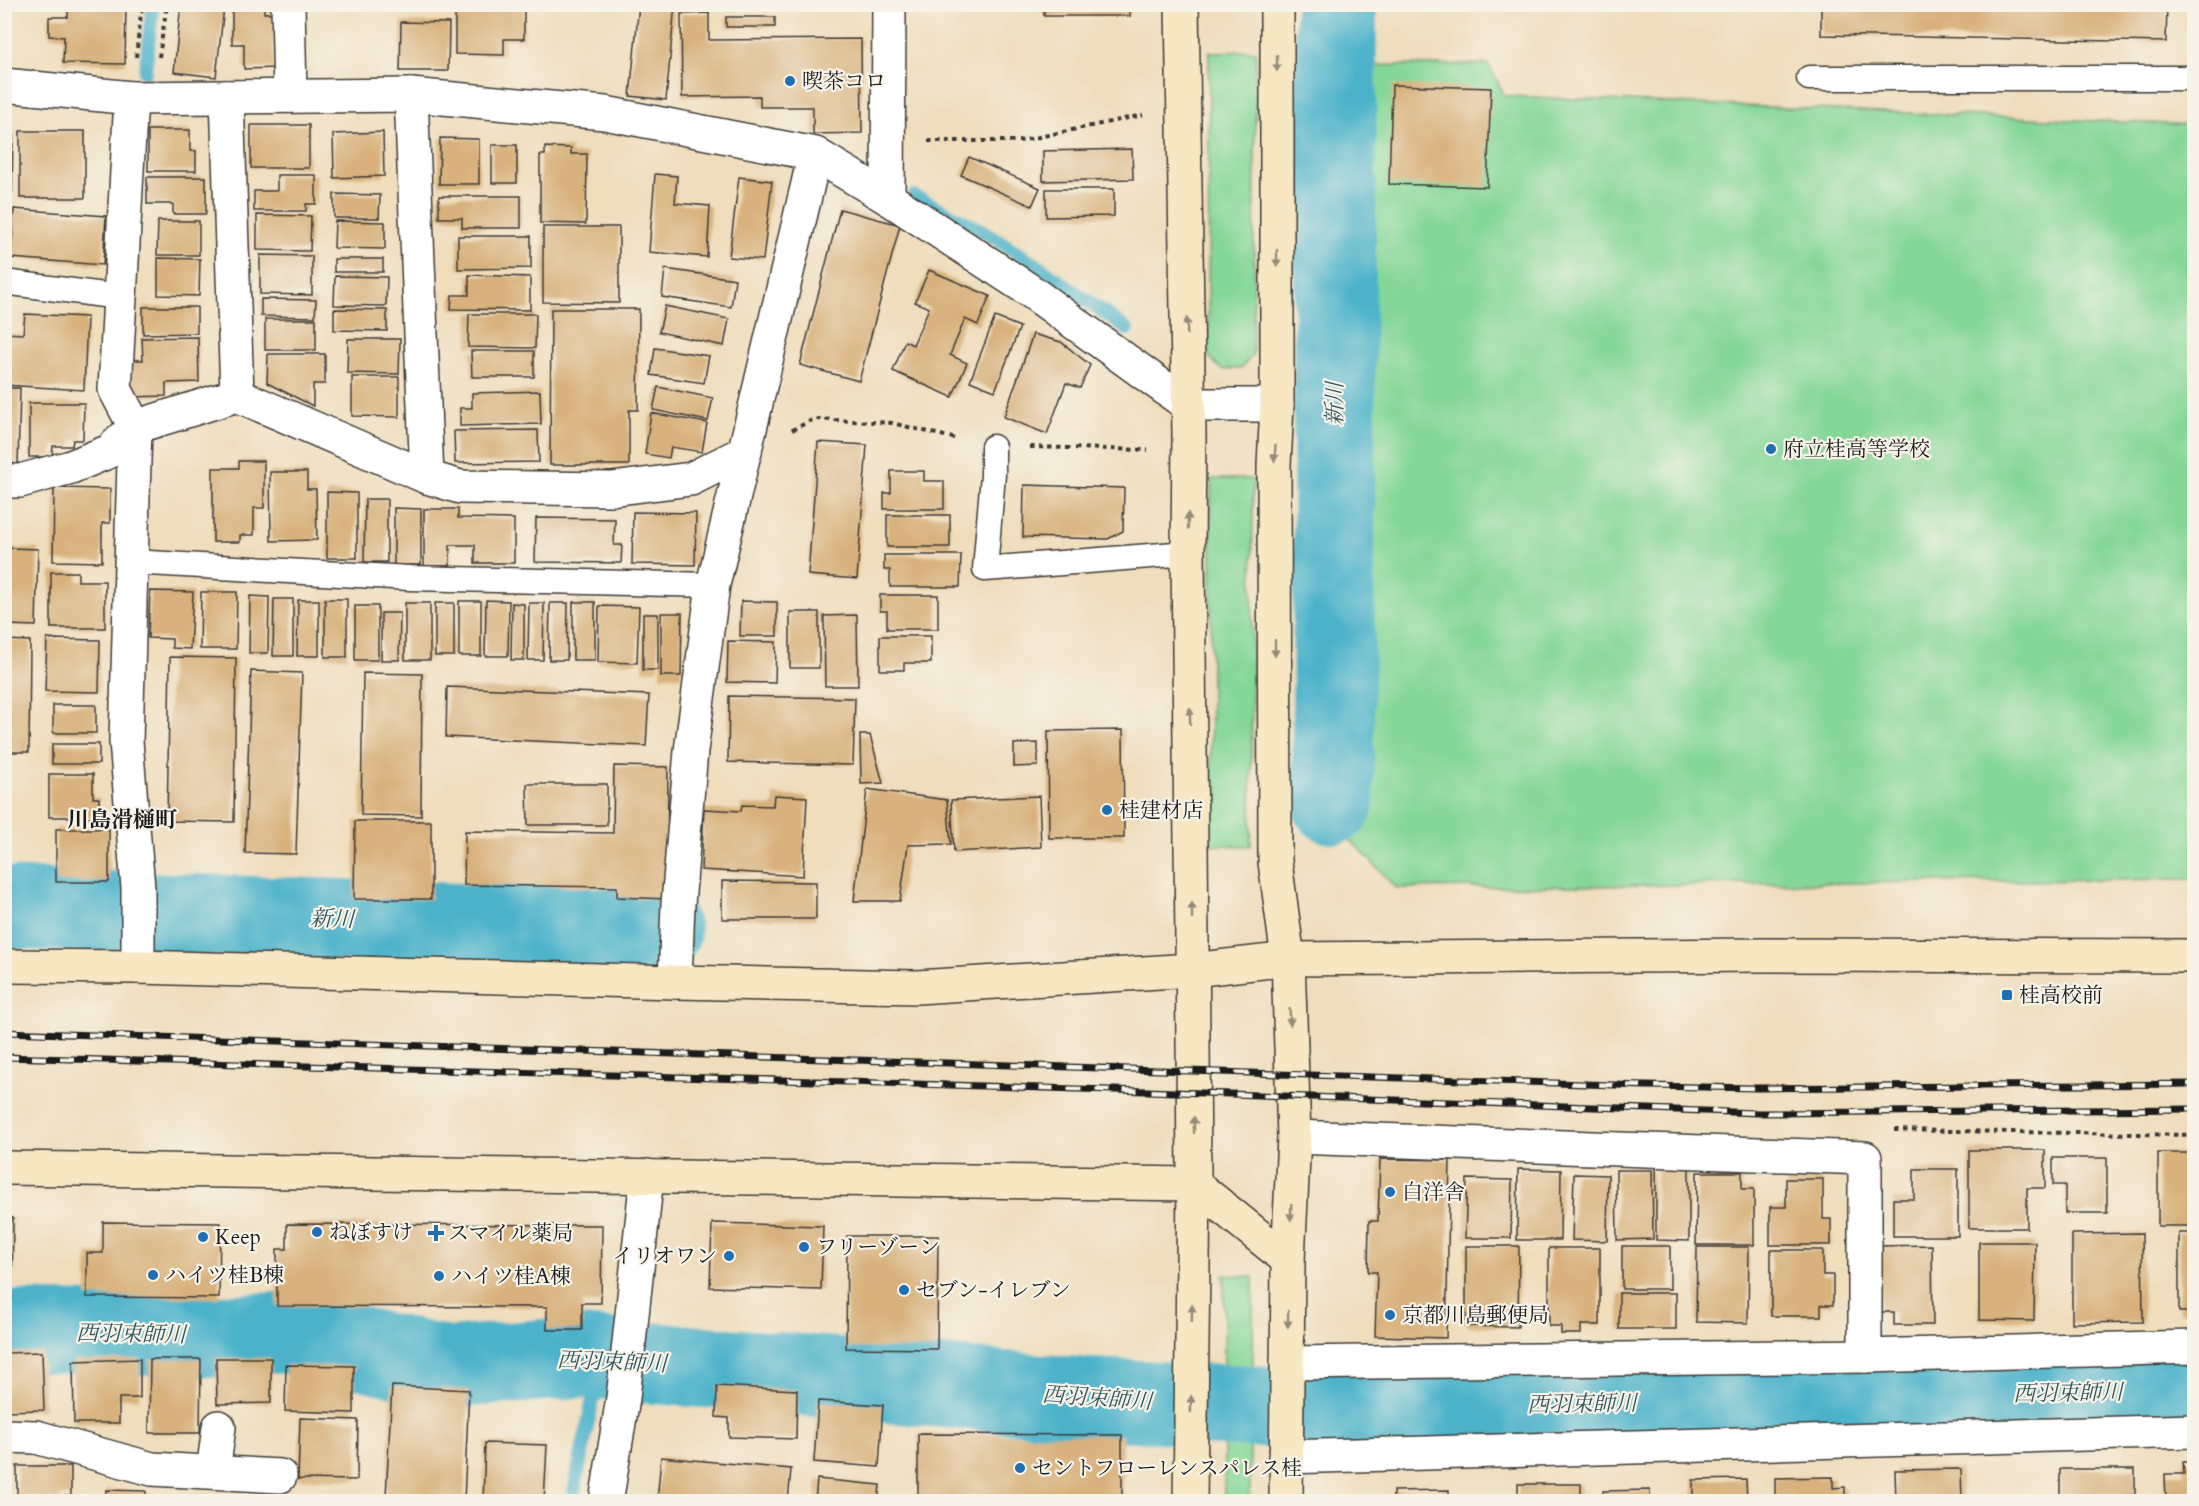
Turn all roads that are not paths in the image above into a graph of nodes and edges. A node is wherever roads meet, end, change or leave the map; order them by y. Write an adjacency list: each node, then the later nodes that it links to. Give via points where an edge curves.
1 (288, 4): 9 (street)
2 (889, 4): 13 (street)
3 (1182, 4): 17 (street, one-way to 3)
4 (1277, 4): 18 (street, one-way to 18)
5 (1809, 78): 6 (lane)
6 (2194, 78)
7 (4, 85): 11 (street)
8 (411, 95): 9 (street); 12 (street, via 605,113); 22 (street)
9 (290, 96): 10 (street)
10 (227, 97): 11 (street); 16 (street)
11 (144, 98): 15 (street)
12 (815, 154): 13 (street); 21 (street)
13 (888, 198): 17 (street, via 1029,290)
14 (4, 282): 15 (lane)
15 (119, 297): 19 (street, via 115,389)
16 (237, 395): 19 (street); 22 (street)
17 (1188, 405): 18 (street); 24 (street, one-way to 17)
18 (1277, 405): 28 (street, one-way to 28, via 1275,862)
19 (135, 427): 23 (street, via 110,450 71,467 20,481); 25 (street)
20 (993, 447): 24 (lane, via 985,569)
21 (746, 452): 22 (street, via 691,479 611,489 460,487); 26 (street)
22 (428, 477)
23 (4, 481)
24 (1188, 554): 32 (street, one-way to 24)
25 (131, 562): 26 (lane, via 410,578); 30 (street, via 126,741 138,888)
26 (713, 585): 31 (street, via 691,751)
27 (2194, 956): 28 (street)
28 (1288, 959): 32 (street); 33 (street, one-way to 33)
29 (4, 966): 30 (street)
30 (138, 967): 31 (street)
31 (675, 968): 32 (street, via 917,987)
32 (1192, 970): 36 (street, one-way to 32)
33 (1294, 1137): 37 (street, one-way to 37); 39 (street, via 1865,1158)
34 (4, 1168): 35 (street)
35 (647, 1176): 36 (street); 47 (street, via 623,1398)
36 (1194, 1184): 37 (street); 48 (street, one-way to 36)
37 (1288, 1260): 40 (street, one-way to 40)
38 (2194, 1347): 39 (street)
39 (1865, 1356): 40 (street)
40 (1286, 1372): 44 (street)
41 (219, 1427): 45 (street)
42 (2194, 1431): 44 (street)
43 (4, 1436): 45 (street, via 36,1437 152,1469)
44 (1286, 1445): 49 (street)
45 (213, 1472): 46 (street)
46 (280, 1476)
47 (606, 1502)
48 (1190, 1502)
49 (1286, 1502)

